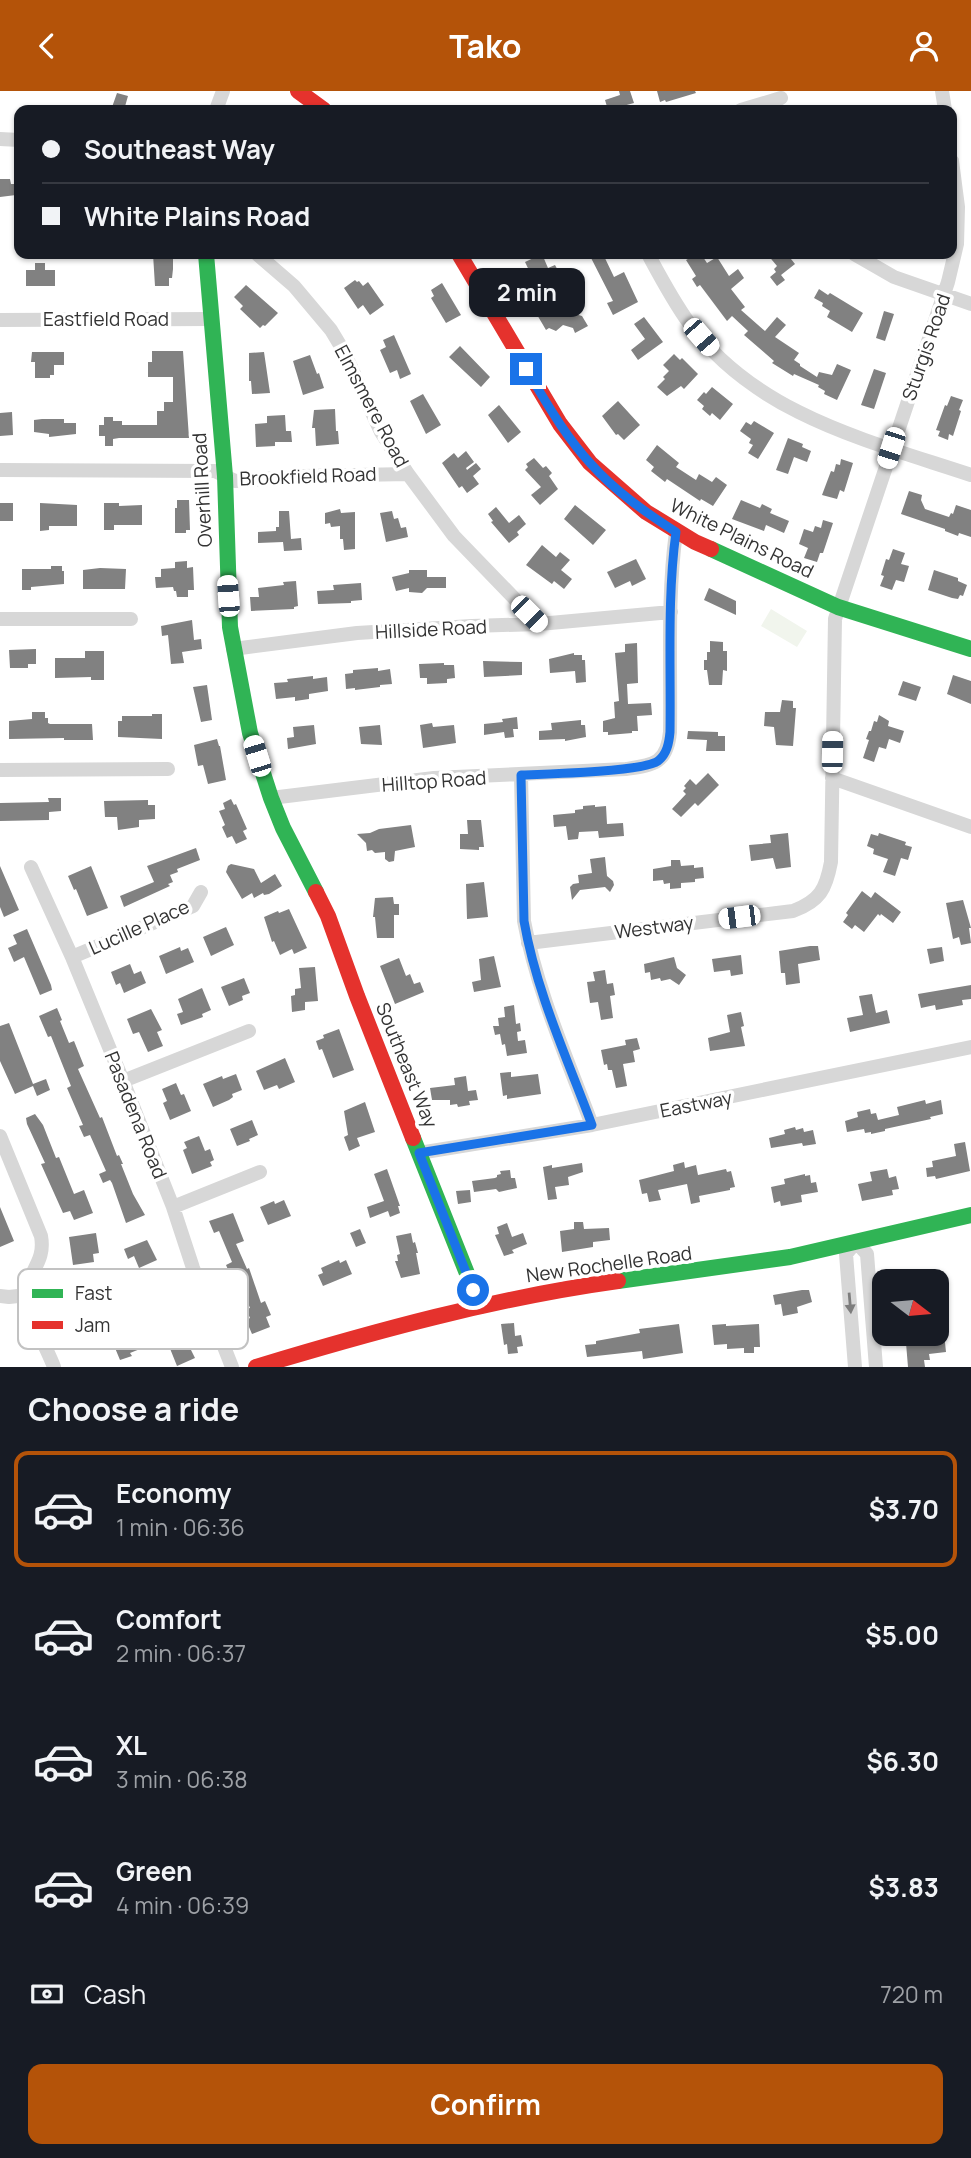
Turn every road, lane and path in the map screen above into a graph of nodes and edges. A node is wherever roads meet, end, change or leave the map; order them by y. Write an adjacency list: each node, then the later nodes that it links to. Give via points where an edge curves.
1 (298, 91): 3 (main road)
2 (781, 100): 4 (street)
3 (317, 105)
4 (761, 105)
5 (957, 199): 6 (street, Sturgis Road)
6 (957, 244)
7 (206, 259): 15 (main road, Overhill Road)
8 (263, 259): 19 (street, Elmsmere Road, via 294,286 331,330 381,432)
9 (462, 259): 22 (main road, White Plains Road, via 560,424 590,463 624,495)
10 (651, 259): 17 (street, via 690,325 741,377 817,422)
11 (863, 259): 13 (street, via 894,277)
12 (953, 259): 13 (street, Sturgis Road)
13 (944, 295): 14 (street); 17 (street, Sturgis Road)
14 (971, 304)
15 (211, 319): 16 (street, Eastfield Road); 21 (main road, Overhill Road)
16 (0, 320)
17 (891, 448): 20 (street); 23 (street, Sturgis Road)
18 (0, 470): 21 (street, Brookfield Road, via 215,471)
19 (408, 474): 21 (street, Brookfield Road, via 235,481); 27 (street, Elmsmere Road, via 454,536)
20 (971, 475)
21 (225, 476): 28 (main road, Overhill Road)
22 (676, 532): 23 (main road, White Plains Road); 24 (street, Hilltop Road)
23 (838, 607): 29 (main road, White Plains Road); 33 (street, Westway)
24 (671, 612): 27 (street, Hillside Road); 32 (street, Hilltop Road, via 670,732 662,757 650,765 626,769)
25 (0, 619): 26 (street)
26 (131, 619)
27 (539, 624): 28 (street, Hillside Road, via 357,633)
28 (233, 649): 34 (main road, Overhill Road, via 250,733)
29 (971, 649)
30 (168, 769): 31 (street)
31 (0, 770)
32 (521, 775): 34 (street, Hilltop Road, via 434,778); 38 (street)
33 (832, 778): 35 (street); 38 (street, Westway, via 831,862 820,894 808,906)
34 (271, 799): 40 (main road, Overhill Road, via 328,916)
35 (971, 827)
36 (31, 867): 39 (street, Pasadena Road)
37 (201, 892): 39 (street, Lucille Place, via 193,906)
38 (528, 943): 44 (street)
39 (72, 957): 43 (street, Pasadena Road)
40 (357, 996): 46 (main road, Southeast Way)
41 (249, 1031): 43 (street)
42 (971, 1047): 44 (street, Eastway)
43 (123, 1081): 48 (street, Pasadena Road)
44 (592, 1125): 46 (street, Eastway)
45 (0, 1136): 51 (street, via 41,1236 44,1248)
46 (419, 1153): 55 (main road, Southeast Way)
47 (260, 1172): 48 (street)
48 (173, 1207): 52 (street, Pasadena Road)
49 (971, 1215): 50 (main road, New Rochelle Road)
50 (856, 1242): 55 (main road, New Rochelle Road, via 763,1263); 61 (street, one-way to 61, via 846,1254); 62 (street, via 867,1254)
51 (36, 1269)
52 (192, 1269)
53 (0, 1296): 54 (street)
54 (18, 1296)
55 (480, 1306): 60 (main road, New Rochelle Road, via 389,1327)
56 (47, 1349): 58 (street)
57 (225, 1349): 59 (street, Pasadena Road)
58 (54, 1367)
59 (232, 1367)
60 (256, 1367)
61 (855, 1367)
62 (876, 1367)

